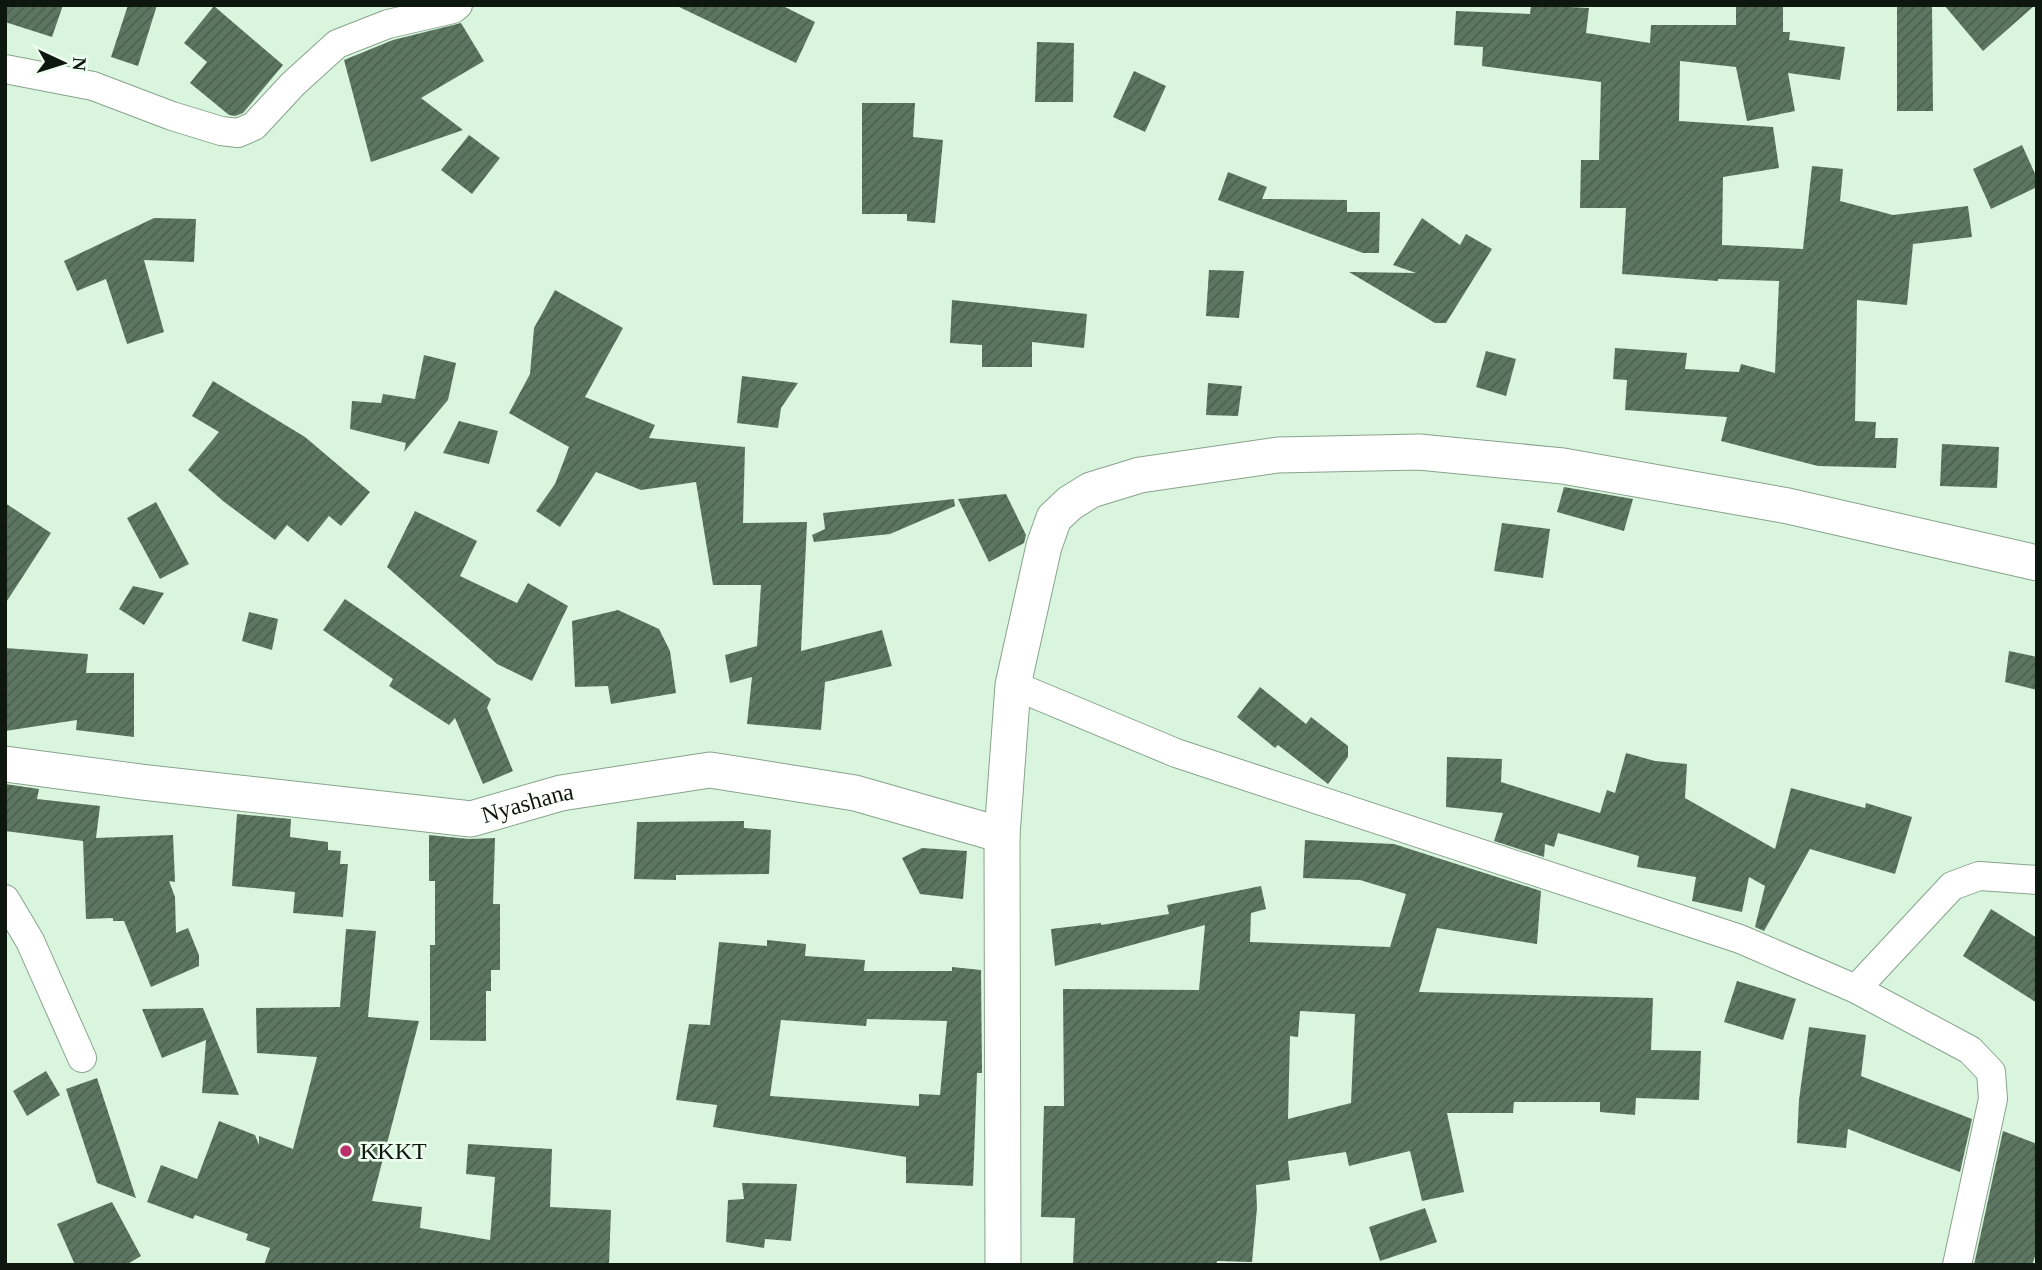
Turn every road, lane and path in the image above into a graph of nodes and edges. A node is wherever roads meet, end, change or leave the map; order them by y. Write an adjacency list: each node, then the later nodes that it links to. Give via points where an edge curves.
1 (458, 5): 2 (street, via 337,44 254,126 237,133 172,116 93,86)
2 (5, 69)
3 (2037, 562): 4 (street, via 1788,506 1563,466 1419,452 1278,455 1140,475 1091,490 1070,503 1054,519 1044,547)
4 (1013, 685): 6 (street); 9 (street, via 1176,753 1740,939)
5 (5, 764): 6 (street, Nyashana, via 471,819 561,793 710,770 855,793)
6 (1002, 835): 11 (street)
7 (2037, 880): 9 (street, via 1979,876 1952,887)
8 (5, 899): 10 (street, via 30,941)
9 (1856, 989): 12 (street, via 1970,1049 1991,1072 1993,1099)
10 (82, 1058)
11 (1003, 1265)
12 (1957, 1265)

